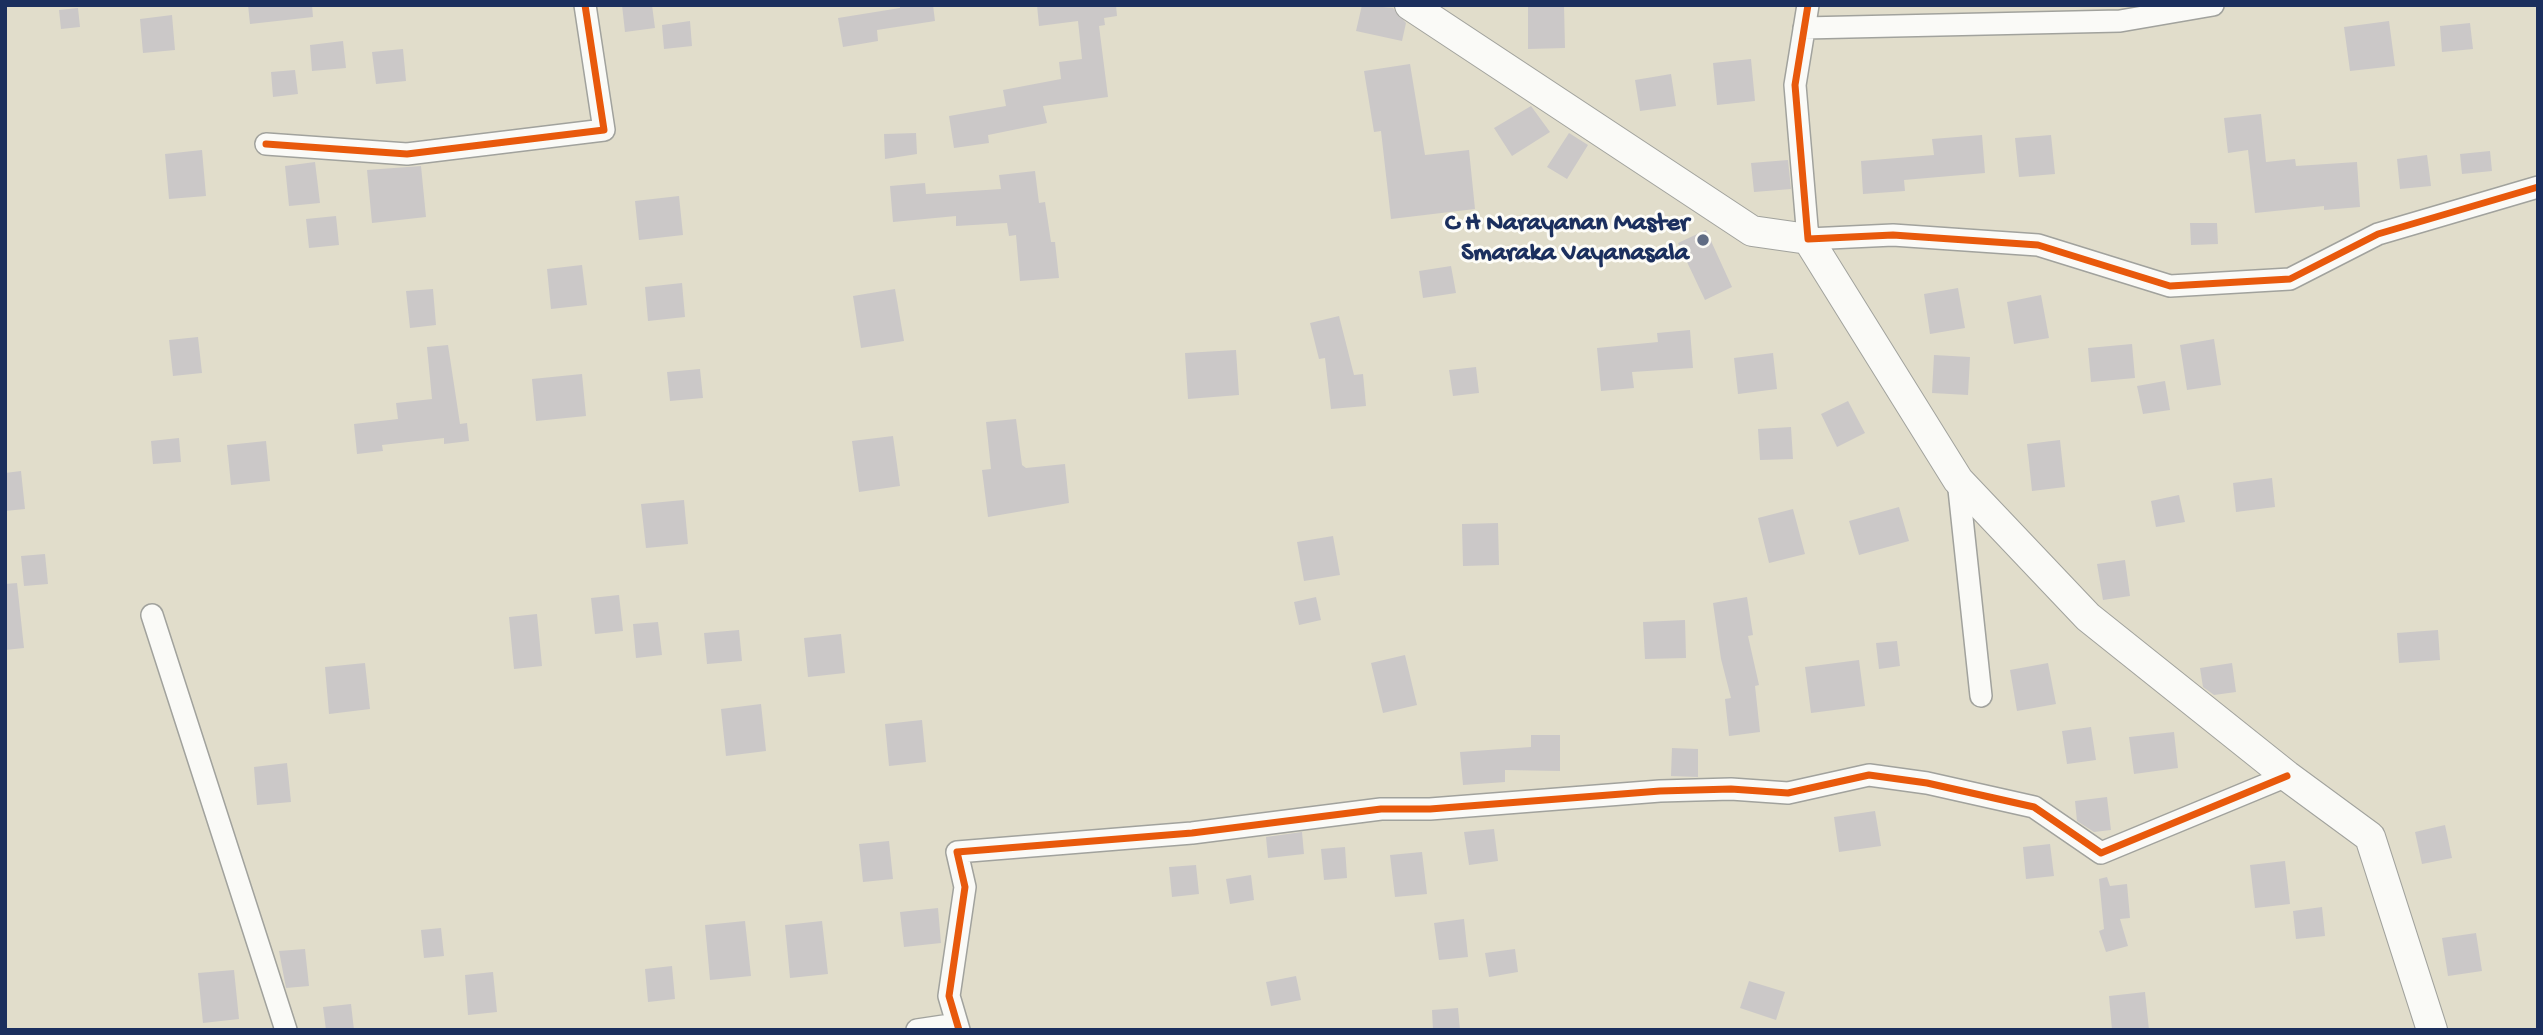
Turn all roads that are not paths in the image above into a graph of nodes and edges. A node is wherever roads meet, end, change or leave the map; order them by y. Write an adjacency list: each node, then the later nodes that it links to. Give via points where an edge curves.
1 (586, 5): 6 (street, via 604,130 407,154)
2 (1410, 5): 8 (main road, via 1752,231)
3 (1808, 5): 5 (street)
4 (2213, 5): 5 (street, via 2120,21)
5 (1804, 28): 8 (street, via 1795,85)
6 (266, 144)
7 (2538, 187): 8 (street, via 2378,234 2290,279 2170,286 2038,245 1893,235)
8 (1808, 239): 9 (main road)
9 (1958, 480): 11 (street); 12 (main road, via 2088,617)
10 (152, 615): 14 (street)
11 (1981, 696)
12 (2287, 776): 13 (street, via 2101,853 2034,807 1869,775 1788,793 1672,791 1381,809 1192,833 957,852 965,887 948,996); 16 (main road, via 2370,837)
13 (958, 1027): 15 (street)
14 (286, 1030)
15 (917, 1030)
16 (2432, 1030)

